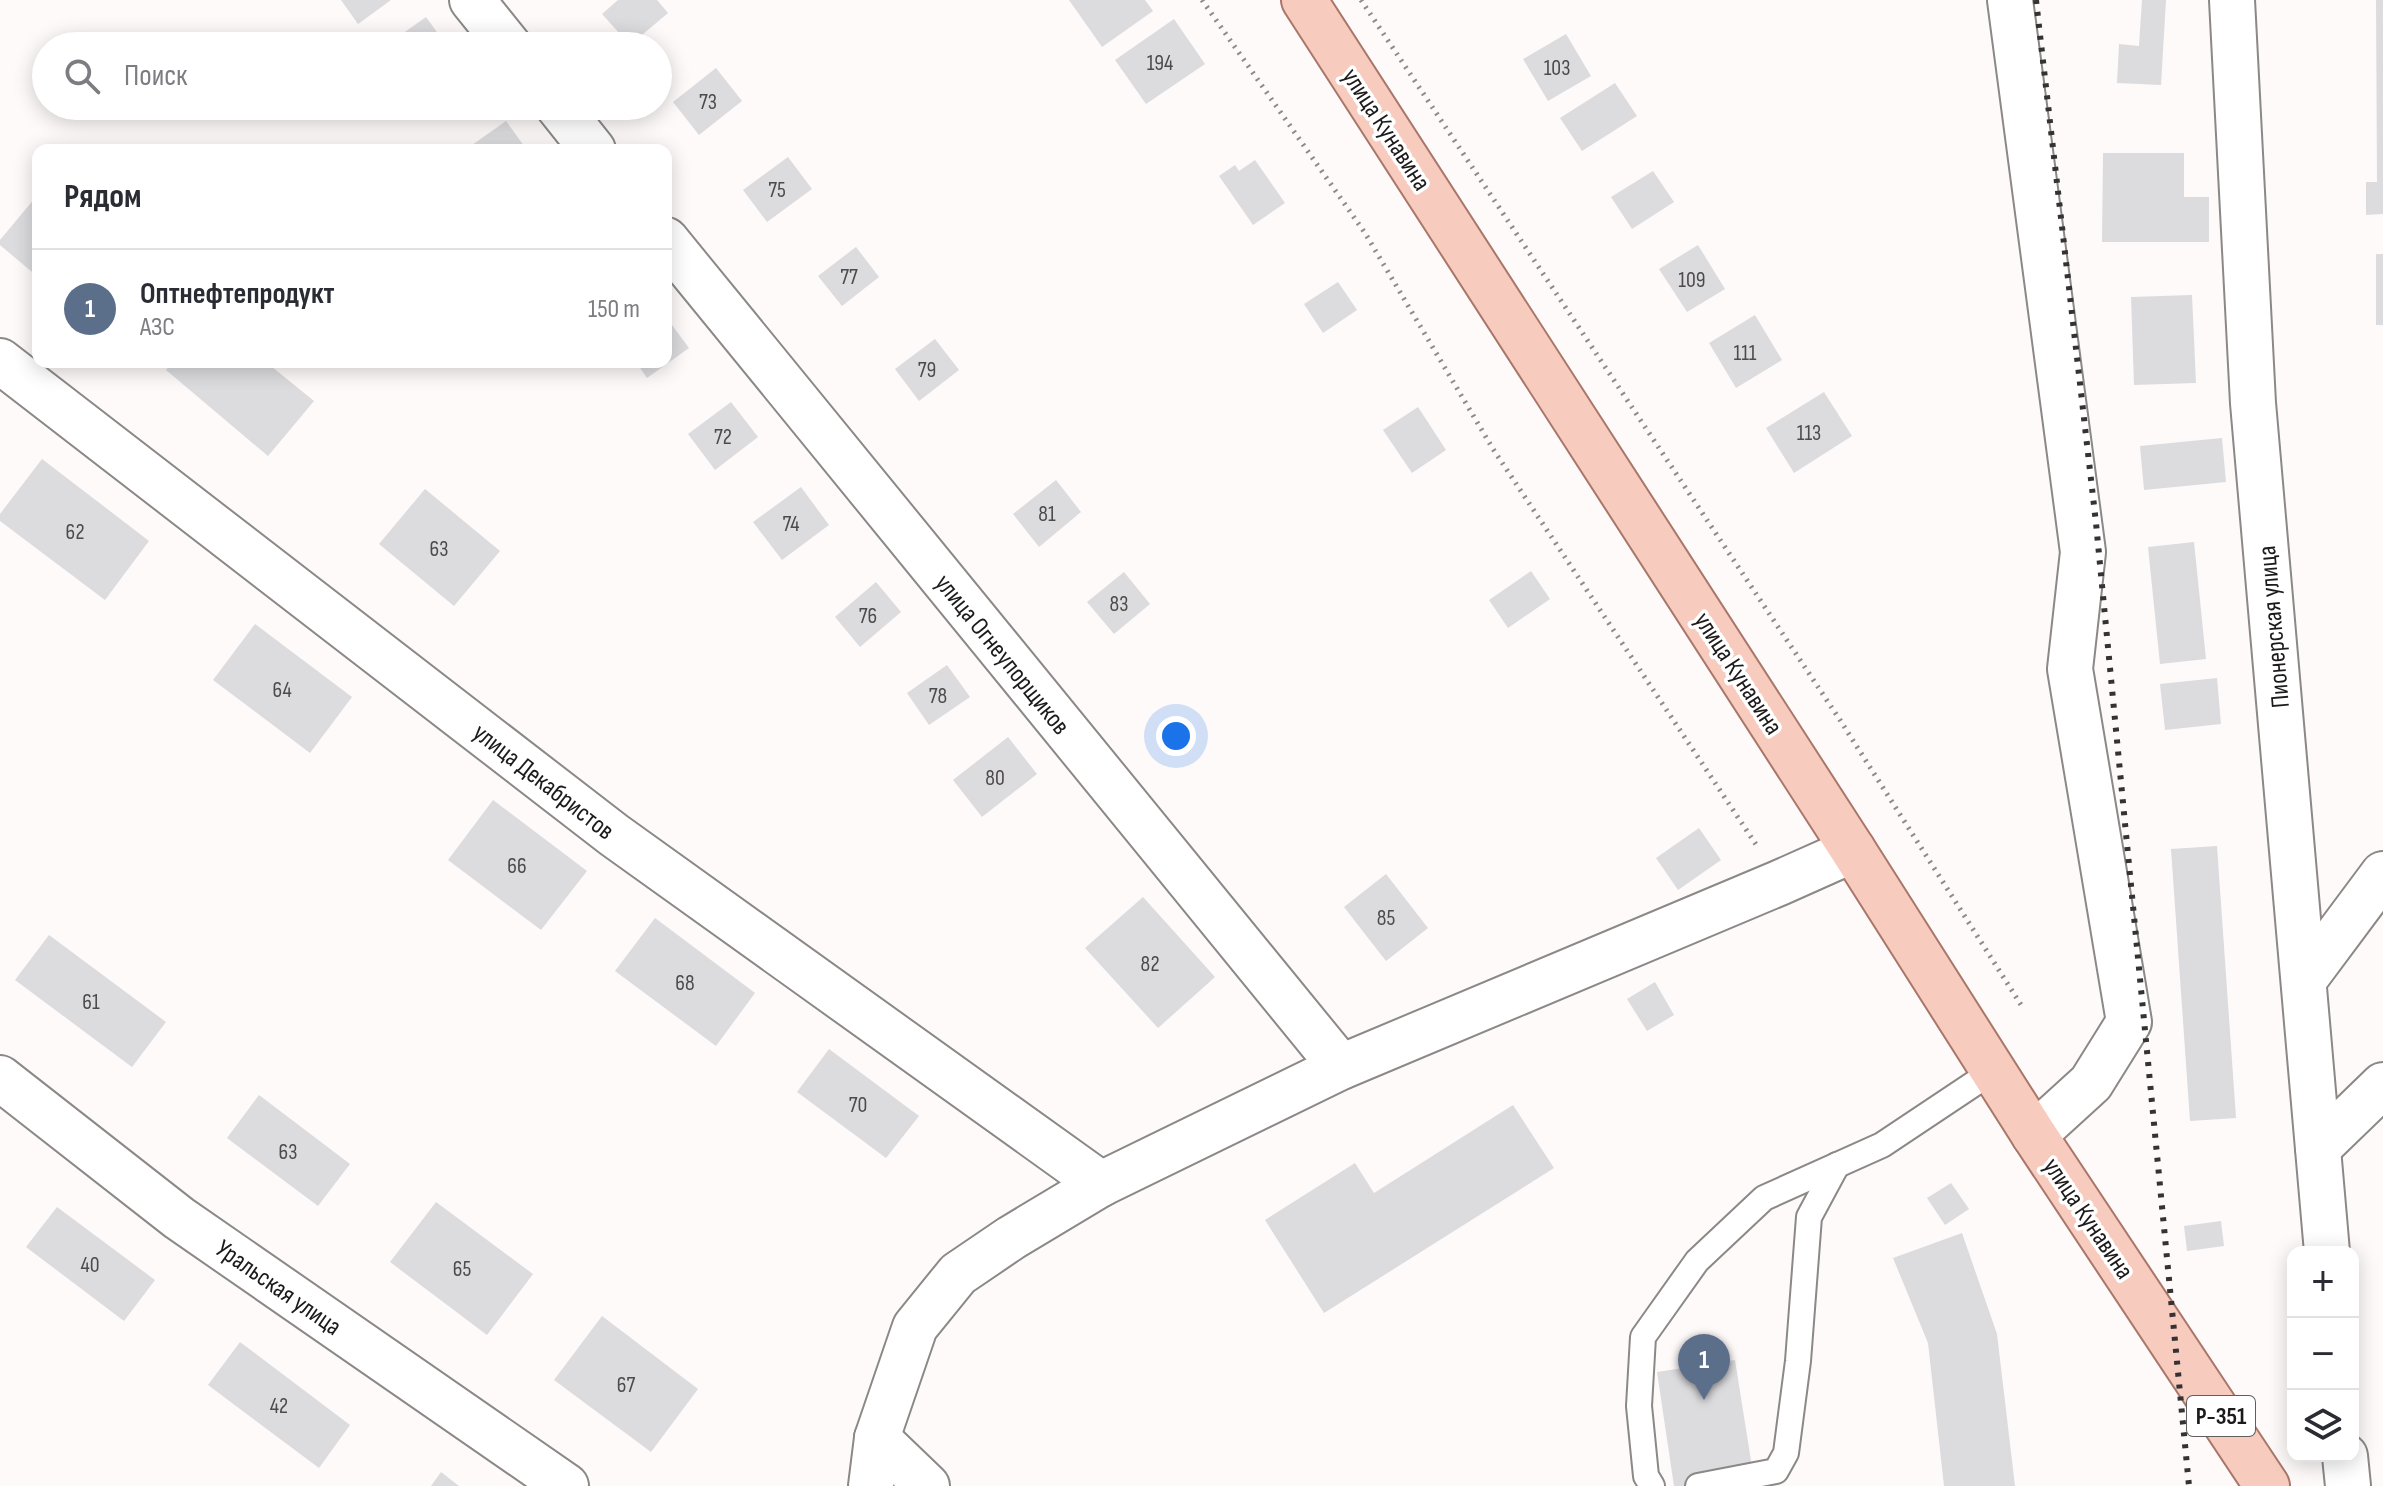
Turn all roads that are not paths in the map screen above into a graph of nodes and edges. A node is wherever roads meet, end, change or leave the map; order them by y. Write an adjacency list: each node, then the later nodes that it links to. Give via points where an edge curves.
1 (472, 0): 5 (street)
2 (1304, 0): 10 (main road, улица Кунавина)
3 (2010, 0): 17 (street, via 2083,552 2070,669 2129,1022 2091,1083)
4 (2232, 0): 12 (street, Пионерская улица, via 2253,403)
5 (498, 32)
6 (569, 120): 7 (street)
7 (588, 144)
8 (672, 247): 13 (street, улица Огнеупорщиков)
9 (0, 361): 20 (street, улица Декабристов, via 614,835)
10 (1853, 850): 13 (street); 14 (main road, улица Кунавина)
11 (2383, 874): 12 (street)
12 (2304, 980): 18 (street, Пионерская улица)
13 (1341, 1067): 20 (street)
14 (1993, 1071): 17 (main road, улица Кунавина); 19 (lane, via 1882,1145)
15 (0, 1078): 24 (street, Уральская улица, via 179,1218)
16 (2383, 1085): 18 (street)
17 (2034, 1135): 29 (main road, улица Кунавина / Р-351)
18 (2318, 1148): 21 (street, Пионерская улица)
19 (1837, 1165): 27 (lane, via 1764,1198 1697,1261 1643,1337 1639,1406 1646,1476); 28 (lane, via 1809,1217 1786,1453 1776,1471)
20 (1101, 1184): 22 (street, via 958,1274 915,1327)
21 (2326, 1246)
22 (877, 1438): 25 (street); 26 (street)
23 (2346, 1462): 30 (street)
24 (566, 1486)
25 (871, 1486)
26 (927, 1486)
27 (1652, 1486)
28 (1698, 1486)
29 (2267, 1486)
30 (2348, 1486)

